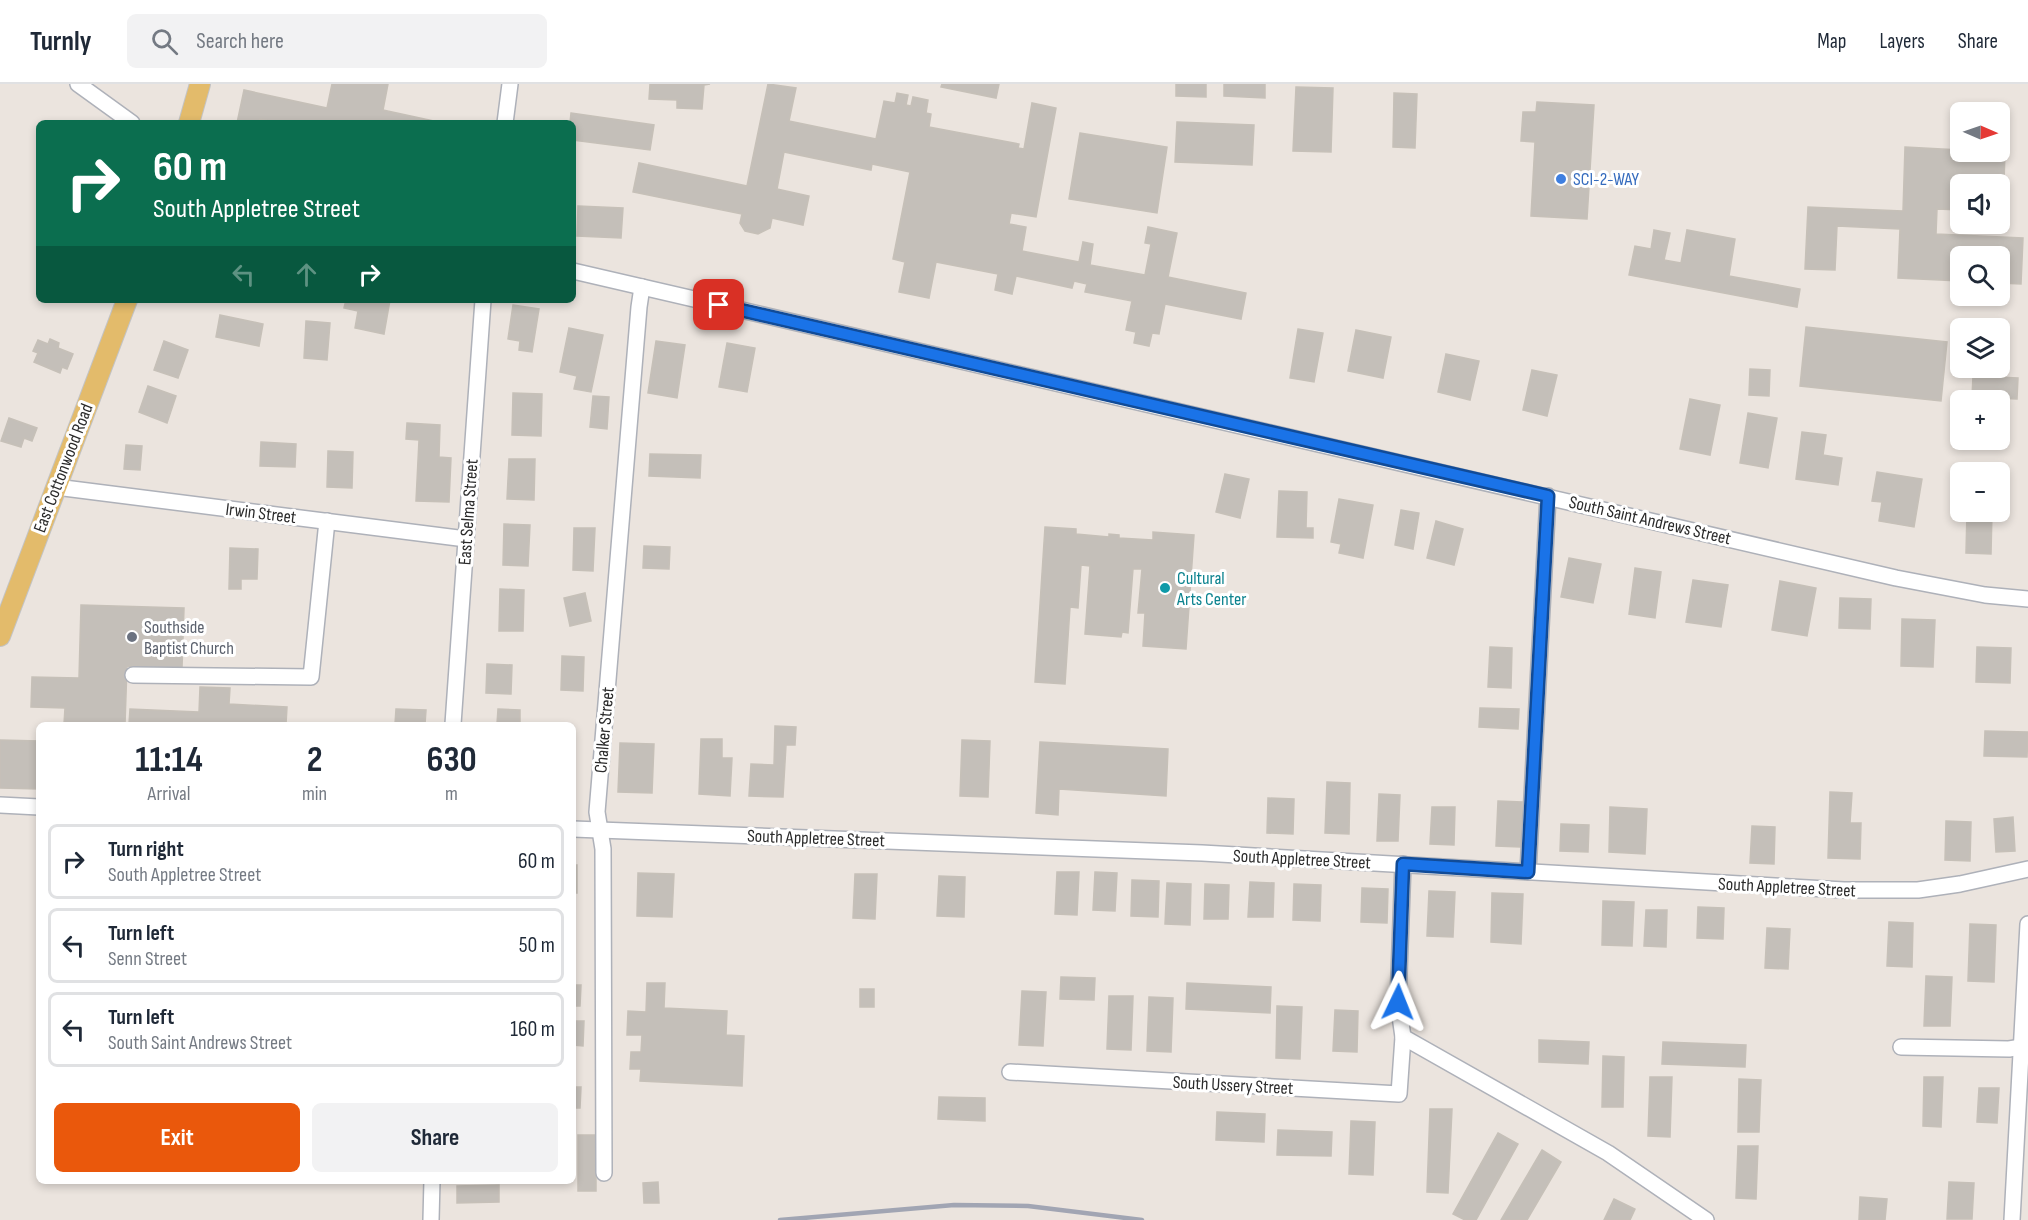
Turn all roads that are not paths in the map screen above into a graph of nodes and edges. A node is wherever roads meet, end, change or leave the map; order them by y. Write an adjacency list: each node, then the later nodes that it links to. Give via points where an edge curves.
1 (78, 84): 4 (street)
2 (200, 84): 5 (main road)
3 (510, 84): 6 (street)
4 (128, 120)
5 (190, 120)
6 (505, 120)
7 (576, 272): 8 (street, South Saint Andrews Street)
8 (642, 287): 12 (street, South Saint Andrews Street); 22 (street, Chalker Street, via 597,812)
9 (126, 303): 11 (main road, East Cottonwood Road)
10 (483, 303): 14 (street, East Selma Street)
11 (56, 487): 13 (street, Irwin Street); 16 (main road, East Cottonwood Road)
12 (1548, 496): 15 (street, South Saint Andrews Street, via 1896,578); 25 (street)
13 (327, 521): 14 (street, Irwin Street); 17 (street, via 311,677)
14 (466, 539): 18 (street, East Selma Street)
15 (2028, 599)
16 (0, 636)
17 (133, 675)
18 (453, 722)
19 (0, 805): 20 (street)
20 (36, 807)
21 (576, 829): 22 (street, South Appletree Street)
22 (600, 830): 23 (street, South Appletree Street); 31 (street, Chalker Street)
23 (1403, 864): 25 (street, South Appletree Street); 27 (street, South Ussery Street, via 1398,1002)
24 (2028, 869): 25 (street, South Appletree Street, via 1960,884 1881,891)
25 (1528, 872)
26 (2028, 924): 29 (street)
27 (1403, 1037): 30 (street, South Ussery Street, via 1399,1094); 34 (street, via 1608,1153)
28 (1901, 1047): 29 (street)
29 (2025, 1047): 35 (street)
30 (1010, 1072)
31 (604, 1173)
32 (432, 1184): 33 (street)
33 (431, 1220)
34 (1706, 1220)
35 (2012, 1220)

